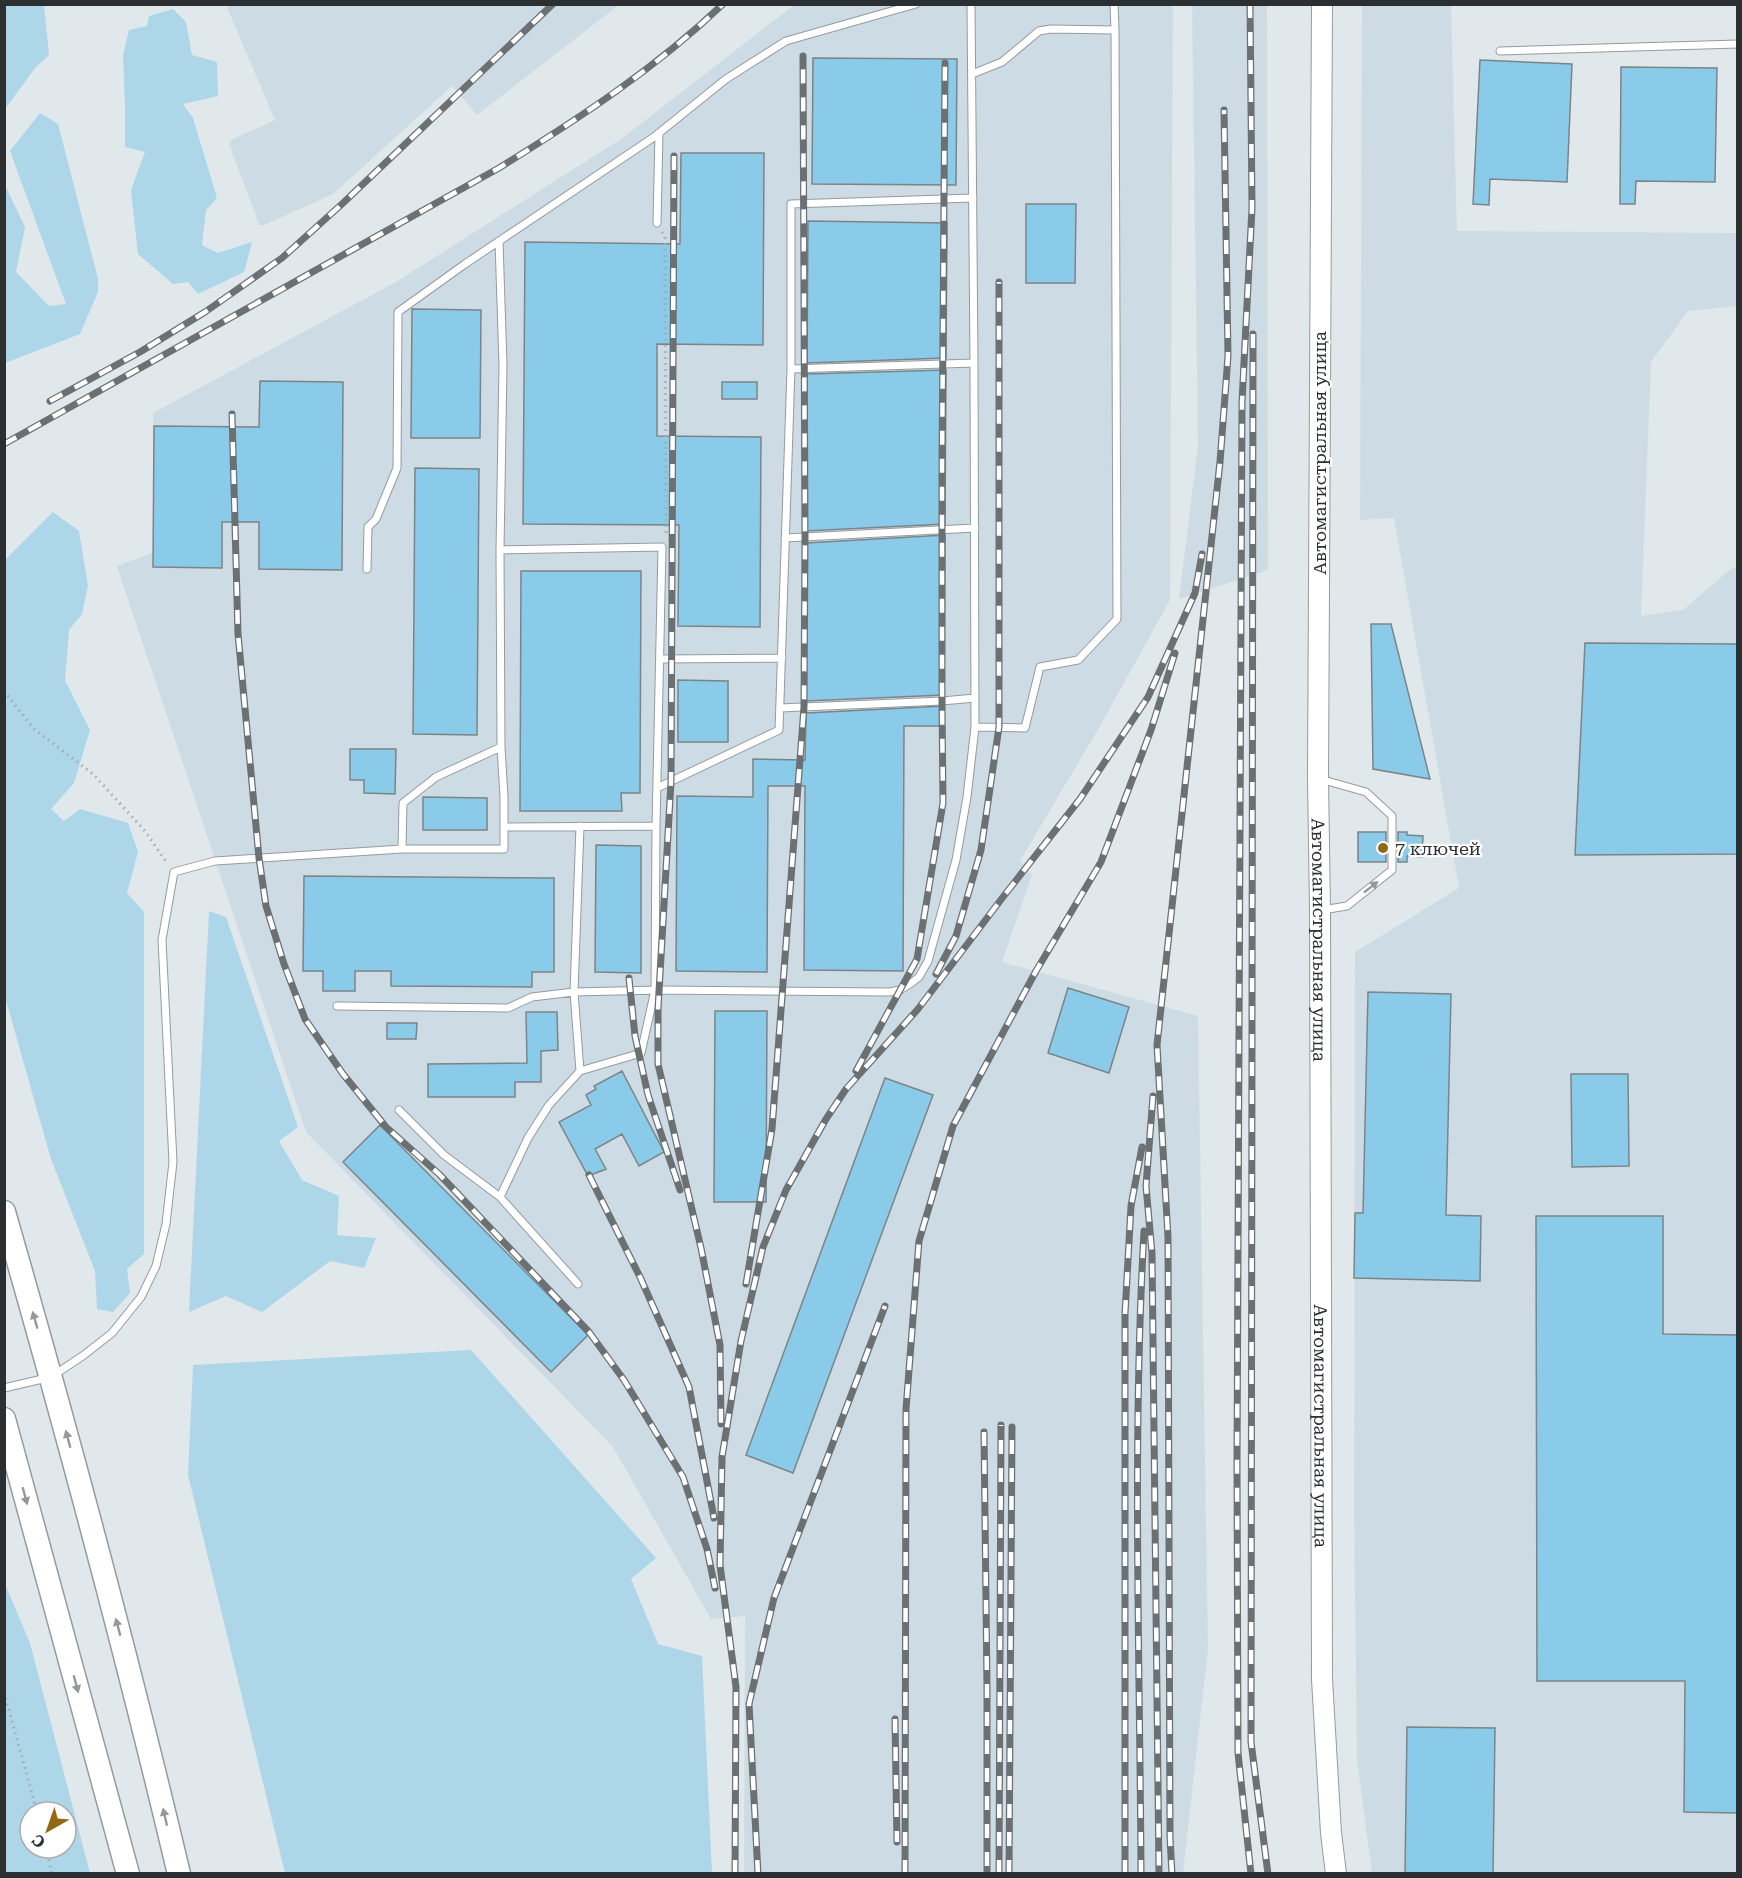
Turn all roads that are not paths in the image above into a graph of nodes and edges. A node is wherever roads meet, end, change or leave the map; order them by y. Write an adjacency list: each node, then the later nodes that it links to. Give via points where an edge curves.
1 (916, 4): 9 (lane, via 786,41 726,80)
2 (971, 4): 8 (lane)
3 (1114, 4): 5 (lane)
4 (1322, 4): 25 (main road, Автомагистральная улица)
5 (1115, 30): 8 (lane, via 1039,31 1002,62); 23 (lane, via 1117,619 1078,660 1040,667 1025,728)
6 (1737, 44): 7 (lane)
7 (1500, 51)
8 (972, 74): 10 (lane)
9 (659, 133): 11 (lane); 12 (lane)
10 (973, 198): 13 (lane); 14 (lane, via 791,204)
11 (657, 223)
12 (499, 241): 17 (lane, via 503,365); 18 (lane, via 398,312 397,468 376,519 368,527)
13 (974, 363): 14 (lane); 15 (lane)
14 (791, 369): 16 (lane)
15 (975, 528): 16 (lane); 21 (lane)
16 (785, 538): 19 (lane)
17 (500, 550): 20 (lane, via 662,547); 24 (lane)
18 (367, 569)
19 (782, 658): 20 (lane); 22 (lane)
20 (660, 659): 26 (lane)
21 (975, 698): 22 (lane); 23 (lane)
22 (780, 708): 26 (lane, via 779,730)
23 (975, 727): 32 (lane, via 956,860 928,961 919,977 900,990 889,992)
24 (501, 747): 29 (lane); 30 (lane, via 436,777 403,802)
25 (1318, 778): 31 (main road, Автомагистральная улица); 31 (lane, one-way to 25, via 1347,906 1392,870 1392,816 1366,792)
26 (657, 788): 28 (lane)
27 (580, 826): 28 (lane); 29 (lane); 33 (lane)
28 (656, 826): 32 (lane)
29 (504, 827): 30 (lane, via 504,849)
30 (402, 849): 40 (lane, via 215,861 174,872 162,940 173,1162 166,1224 156,1266 141,1298 117,1327)
31 (1320, 910): 45 (main road, Автомагистральная улица, via 1322,1679 1330,1833)
32 (655, 990): 33 (lane); 35 (lane, via 641,1053)
33 (574, 992): 34 (lane, via 532,997 508,1008); 35 (lane)
34 (337, 1006)
35 (580, 1071): 37 (lane, via 549,1104)
36 (399, 1110): 37 (lane, via 444,1155)
37 (500, 1197): 39 (lane)
38 (4, 1212): 40 (main road, one-way to 38)
39 (578, 1284)
40 (51, 1377): 41 (lane); 44 (main road, one-way to 40, via 141,1715)
41 (4, 1388)
42 (4, 1419): 43 (main road, one-way to 43)
43 (128, 1874)
44 (178, 1874)
45 (1336, 1874)

